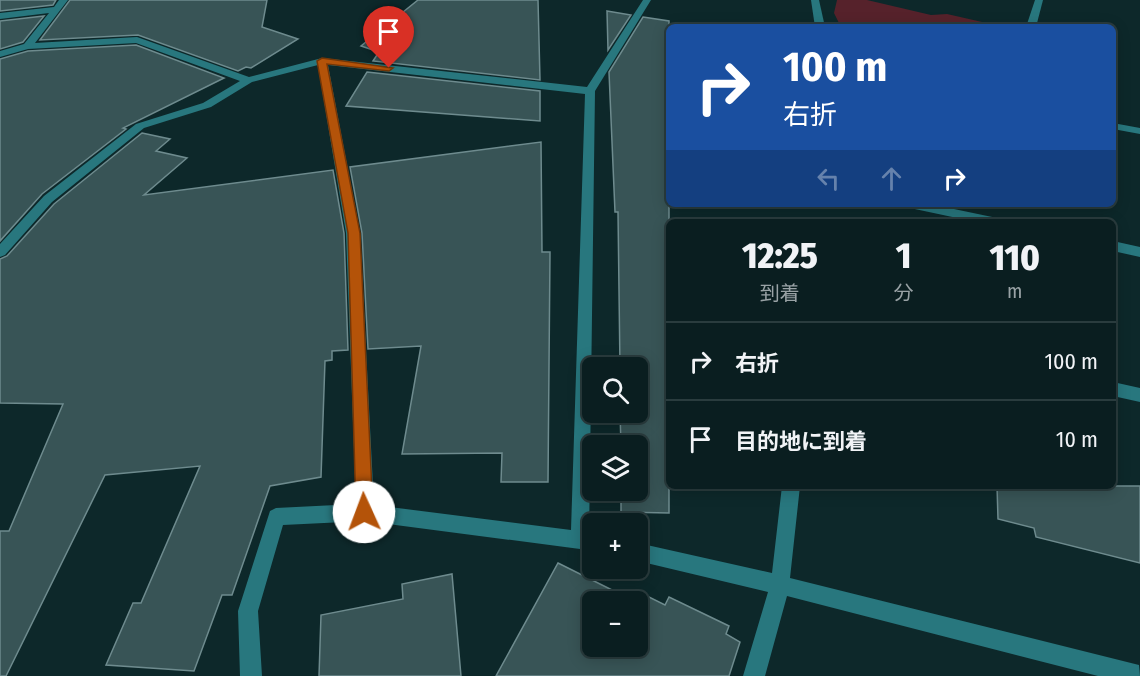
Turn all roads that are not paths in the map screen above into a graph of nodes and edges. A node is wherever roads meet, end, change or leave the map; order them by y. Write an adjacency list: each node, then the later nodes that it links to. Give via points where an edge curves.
1 (64, 0): 5 (street)
2 (647, 0): 13 (street)
3 (815, 0): 7 (street)
4 (1040, 0): 8 (street)
5 (57, 9): 6 (street); 9 (street)
6 (0, 16)
7 (819, 24)
8 (1032, 24)
9 (27, 46): 10 (street); 12 (street, via 137,40)
10 (0, 54)
11 (322, 61): 12 (street); 13 (street); 24 (street, via 354,233)
12 (248, 80): 19 (street, via 207,105 140,126 48,198)
13 (590, 91): 25 (street)
14 (1116, 127): 15 (street)
15 (1140, 131)
16 (924, 207): 17 (street)
17 (982, 219)
18 (1116, 247): 20 (street)
19 (0, 252)
20 (1140, 252)
21 (1116, 390): 22 (street)
22 (1140, 395)
23 (791, 489): 28 (street)
24 (364, 512): 26 (street); 29 (street, via 276,517 248,612)
25 (586, 513)
26 (582, 540)
27 (648, 554): 28 (street)
28 (780, 585): 30 (street); 31 (street)
29 (251, 676)
30 (754, 676)
31 (1139, 676)

